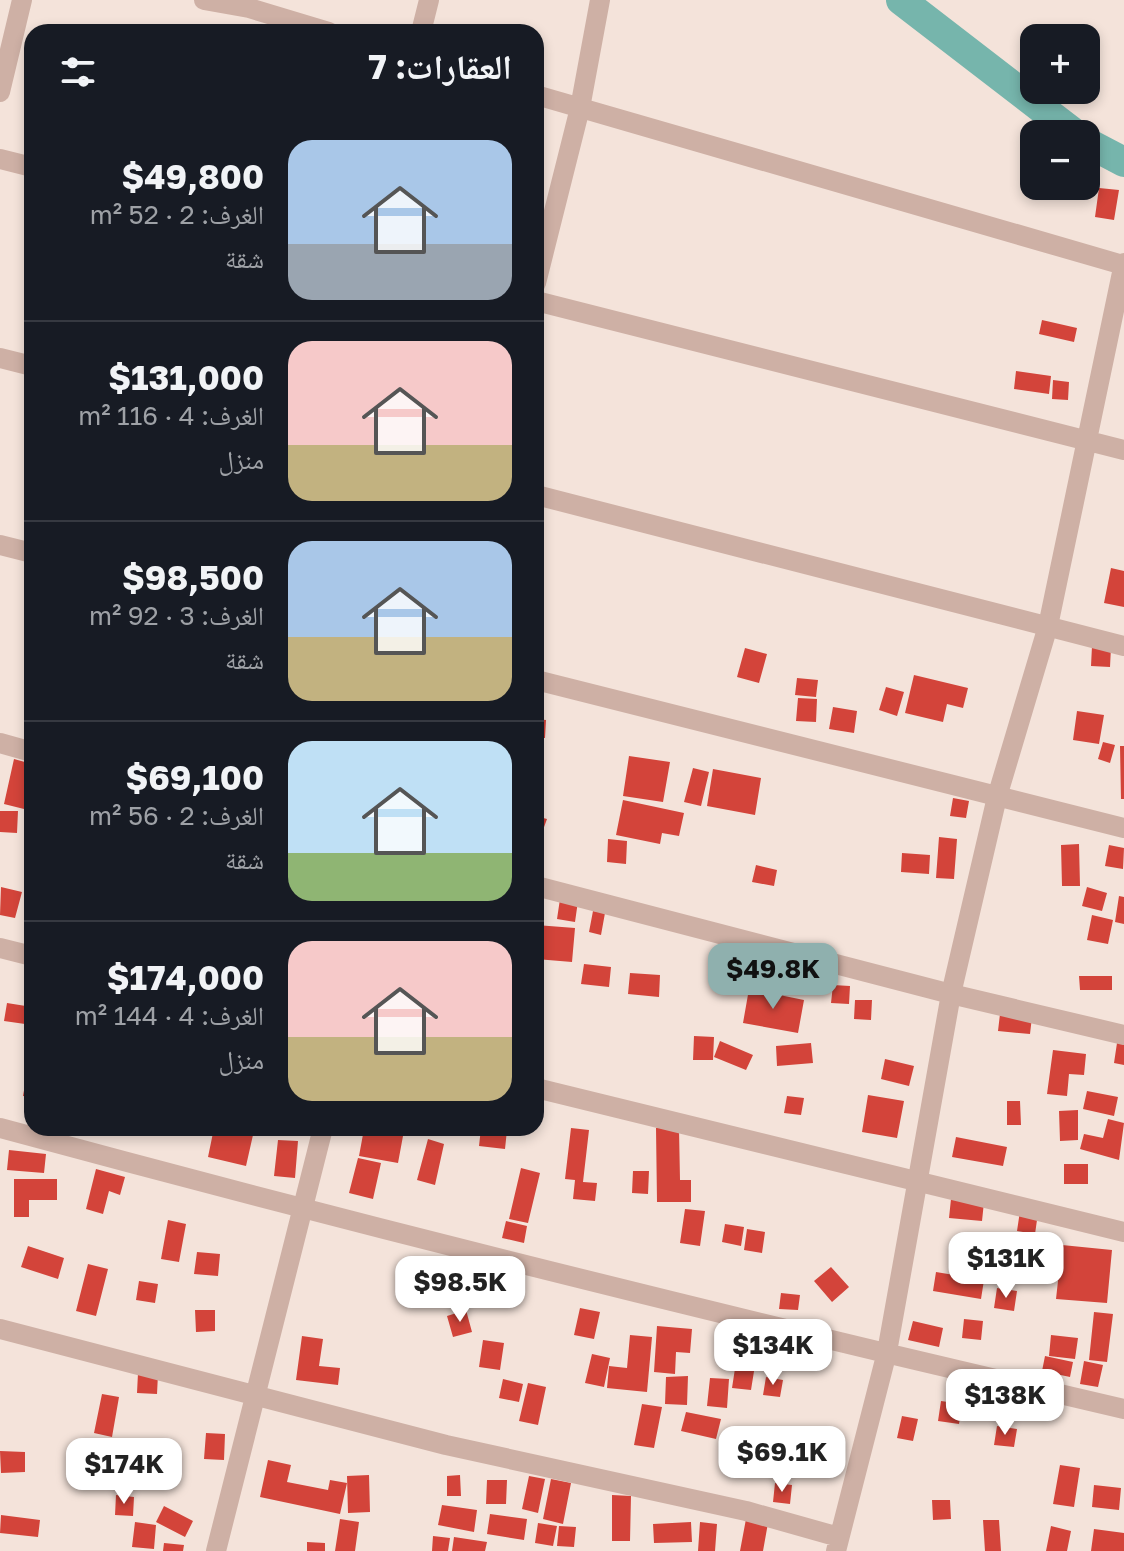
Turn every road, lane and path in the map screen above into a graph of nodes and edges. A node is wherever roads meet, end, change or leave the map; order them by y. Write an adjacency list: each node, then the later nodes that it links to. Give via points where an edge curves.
1 (22, 0): 8 (street)
2 (204, 0): 5 (street)
3 (429, 0): 7 (street)
4 (600, 0): 10 (street)
5 (250, 4): 6 (street)
6 (306, 24)
7 (423, 24)
8 (0, 92)
9 (544, 97): 10 (street)
10 (580, 108): 13 (street); 14 (street)
11 (0, 159): 12 (street)
12 (24, 165)
13 (544, 251)
14 (1123, 264): 18 (street)
15 (544, 303): 18 (street)
16 (0, 358): 17 (street)
17 (24, 364)
18 (1086, 440): 19 (street); 23 (street)
19 (1124, 450)
20 (544, 497): 23 (street)
21 (0, 545): 22 (street)
22 (24, 551)
23 (1048, 626): 24 (street); 28 (street)
24 (1124, 646)
25 (544, 682): 28 (street)
26 (0, 743): 27 (street)
27 (24, 750)
28 (997, 797): 29 (street); 33 (street)
29 (1124, 828)
30 (544, 888): 33 (street)
31 (0, 948): 32 (street)
32 (24, 954)
33 (951, 994): 34 (street); 40 (street)
34 (1124, 1035)
35 (544, 1090): 40 (street)
36 (0, 1128): 37 (street)
37 (24, 1134)
38 (30, 1136): 41 (street)
39 (321, 1136): 41 (street)
40 (915, 1182): 42 (street); 44 (street)
41 (301, 1209): 44 (street); 45 (street)
42 (1124, 1232)
43 (0, 1329): 45 (street)
44 (887, 1352): 46 (street); 47 (street)
45 (253, 1395): 47 (street, via 446,1445 746,1511); 48 (street)
46 (1124, 1409)
47 (838, 1544)
48 (216, 1551)

